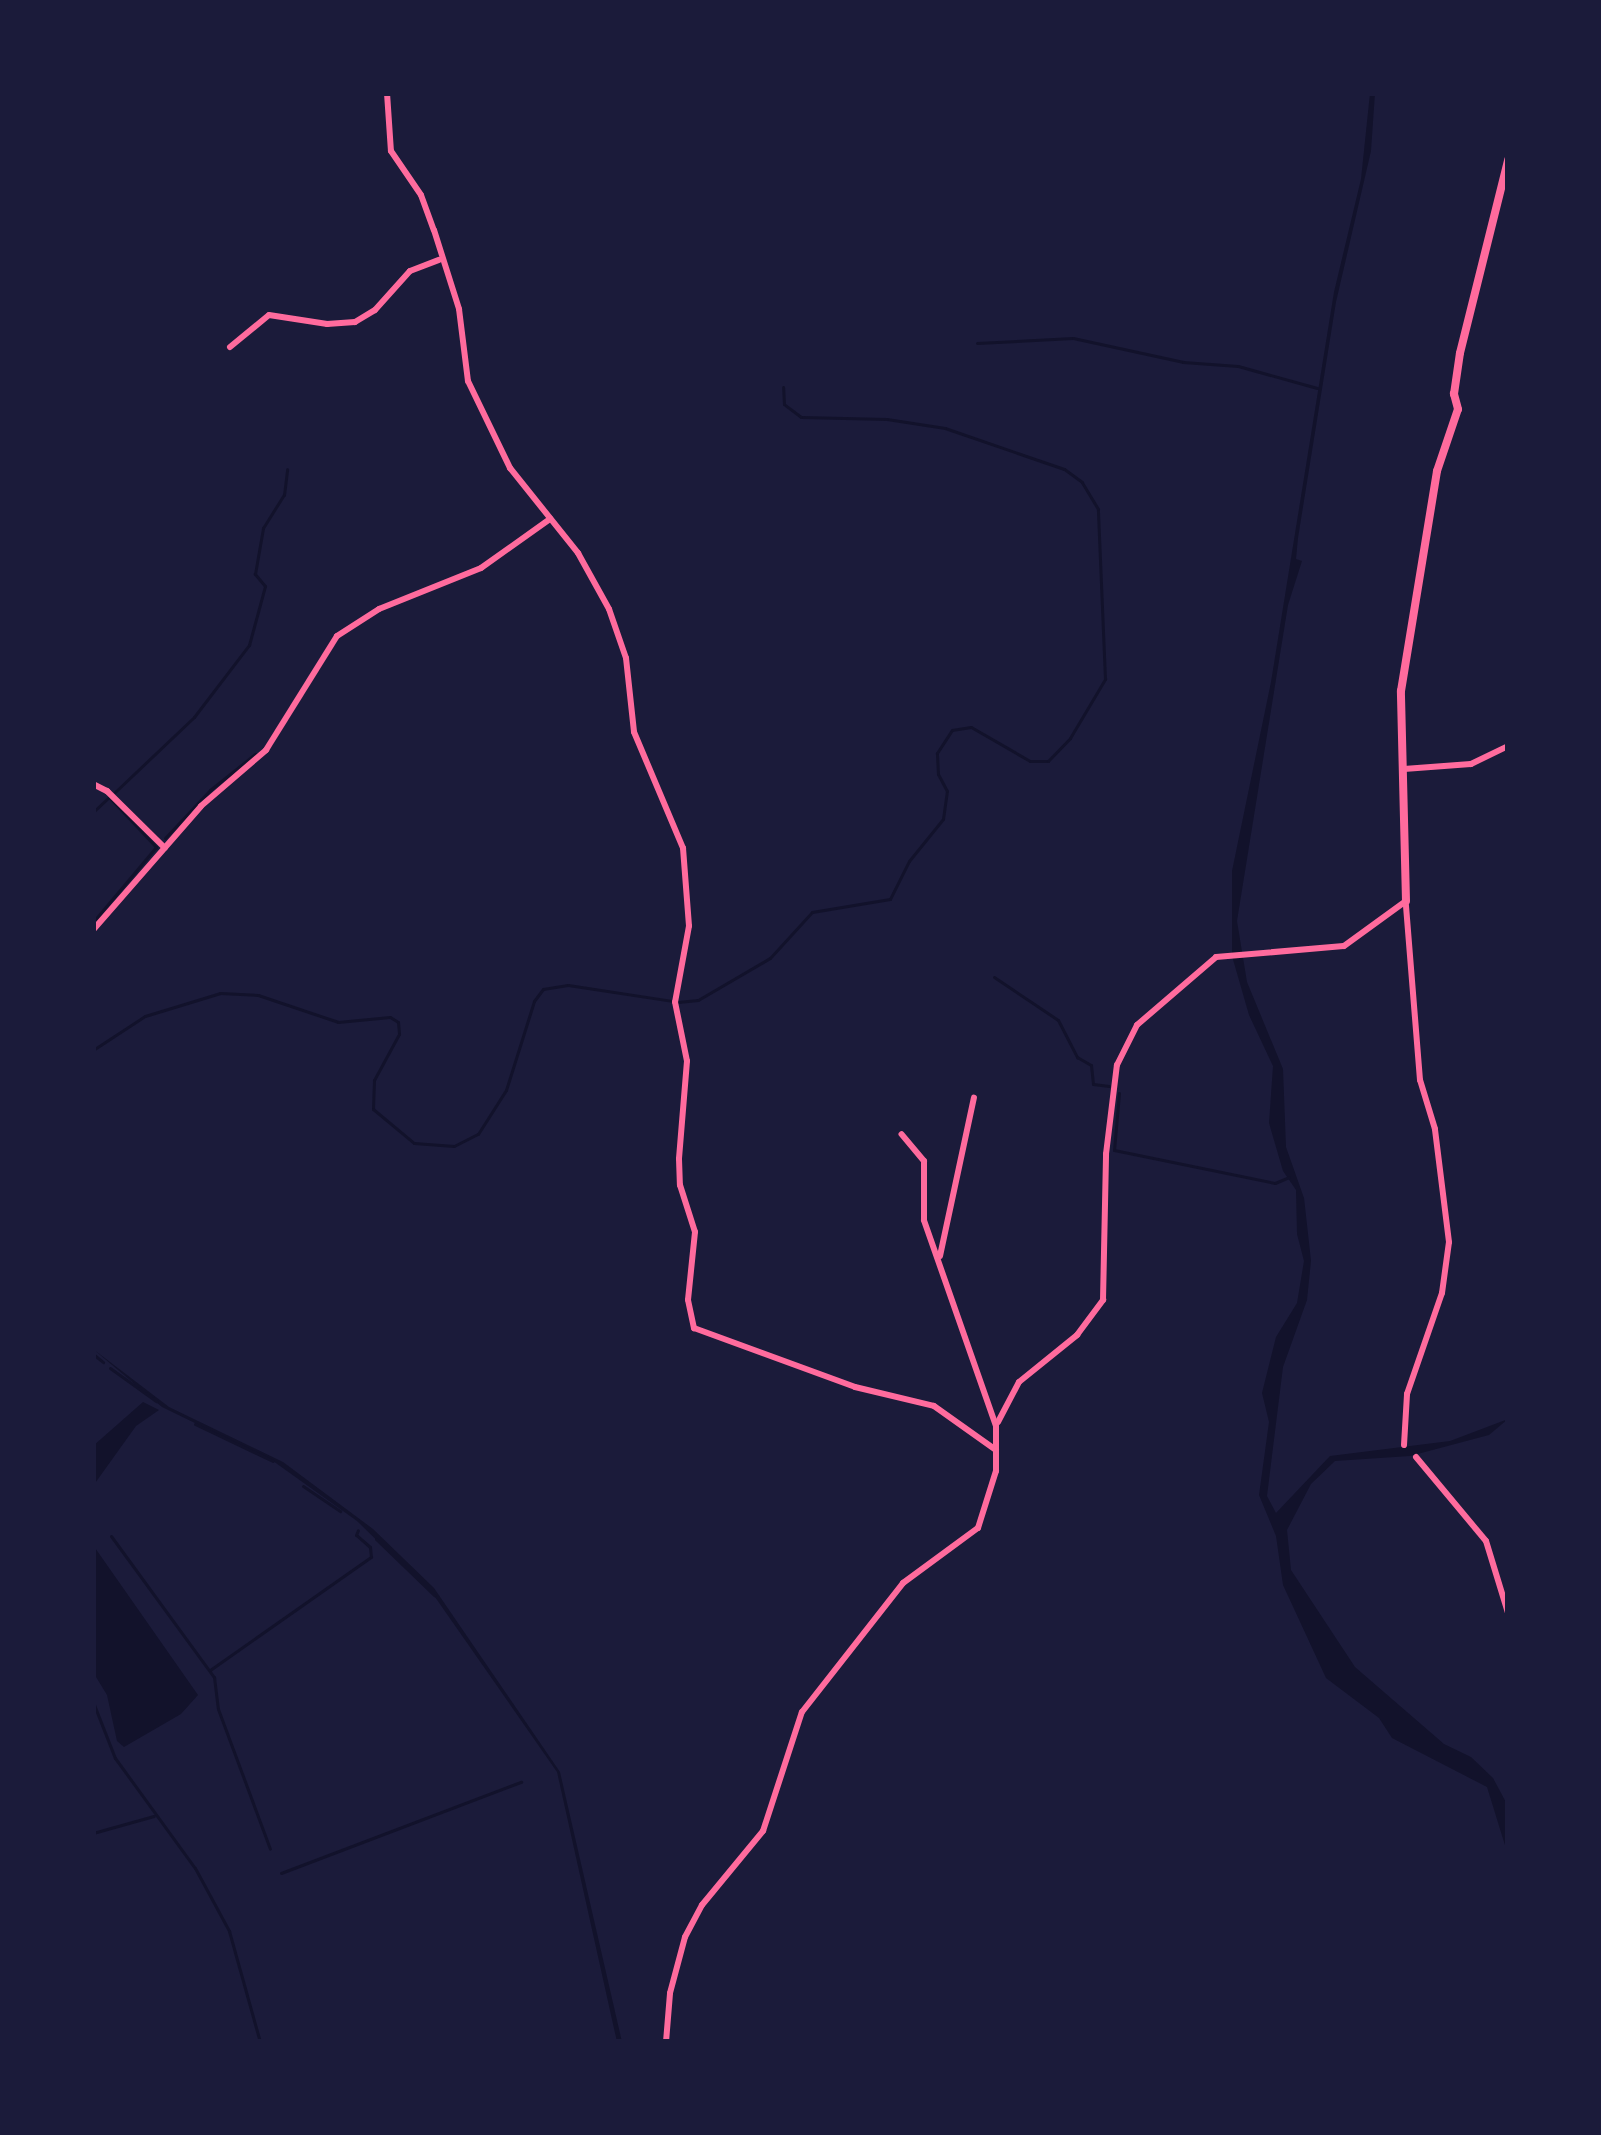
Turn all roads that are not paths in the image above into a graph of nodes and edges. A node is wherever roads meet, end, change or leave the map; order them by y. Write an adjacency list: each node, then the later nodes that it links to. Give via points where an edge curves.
1 (387, 93): 3 (street, via 391,151 421,195)
2 (1508, 160): 7 (street, via 1460,353 1456,415 1432,493 1399,704)
3 (439, 260): 4 (street, via 410,271 355,322 269,315); 5 (street, via 459,309 473,393 510,468)
4 (230, 347)
5 (550, 519): 9 (street, via 481,568 379,609 337,636 277,735); 17 (street, via 590,571 616,626 634,732 685,856 688,944 675,1002 687,1061 679,1160 694,1232 694,1328 840,1382 934,1406)
6 (1508, 746): 7 (street, via 1471,764)
7 (1404, 769): 10 (street)
8 (93, 784): 9 (street)
9 (164, 848): 11 (street)
10 (1406, 901): 15 (street, via 1344,946 1216,957 1137,1025 1117,1065 1103,1300 1077,1335 1019,1382); 16 (street, via 1420,1080 1435,1129 1449,1242 1442,1293 1407,1394)
11 (93, 929)
12 (974, 1098): 14 (street)
13 (901, 1134): 14 (street, via 924,1161 924,1220)
14 (939, 1259): 15 (street)
15 (996, 1426): 17 (street)
16 (1404, 1445)
17 (996, 1450): 20 (street, via 978,1528 903,1582 802,1712 763,1831 685,1937)
18 (1416, 1457): 19 (street, via 1486,1541)
19 (1508, 1613)
20 (666, 2042)

